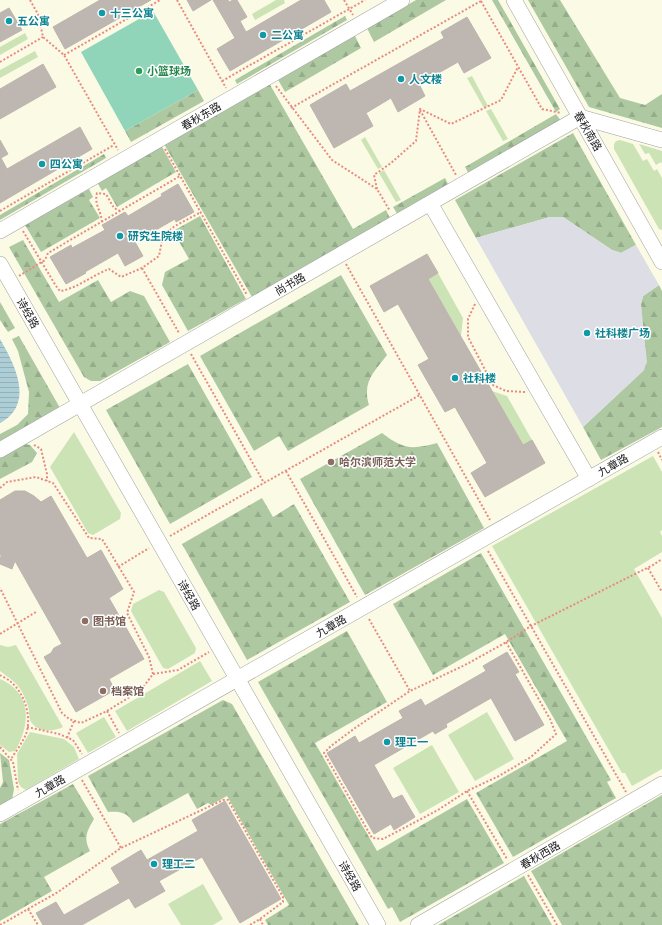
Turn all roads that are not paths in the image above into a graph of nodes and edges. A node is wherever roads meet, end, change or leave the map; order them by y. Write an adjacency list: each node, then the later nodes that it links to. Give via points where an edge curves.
1 (402, 0): 6 (lane, 春秋东路)
2 (514, 0): 3 (lane, 春秋南路)
3 (580, 117): 4 (lane); 5 (lane, 尚书路); 7 (lane, 春秋南路)
4 (662, 140)
5 (430, 203): 9 (lane, 尚书路); 12 (lane)
6 (0, 231)
7 (662, 262)
8 (0, 264): 9 (lane, 诗经路)
9 (80, 404): 11 (lane, 尚书路); 13 (lane, 诗经路)
10 (662, 437): 12 (lane, 九章路)
11 (0, 450)
12 (589, 479): 13 (lane, 九章路)
13 (237, 679): 15 (lane, 九章路); 16 (lane, 诗经路)
14 (662, 784): 17 (lane, 春秋西路)
15 (0, 814)
16 (378, 925)
17 (418, 925)

